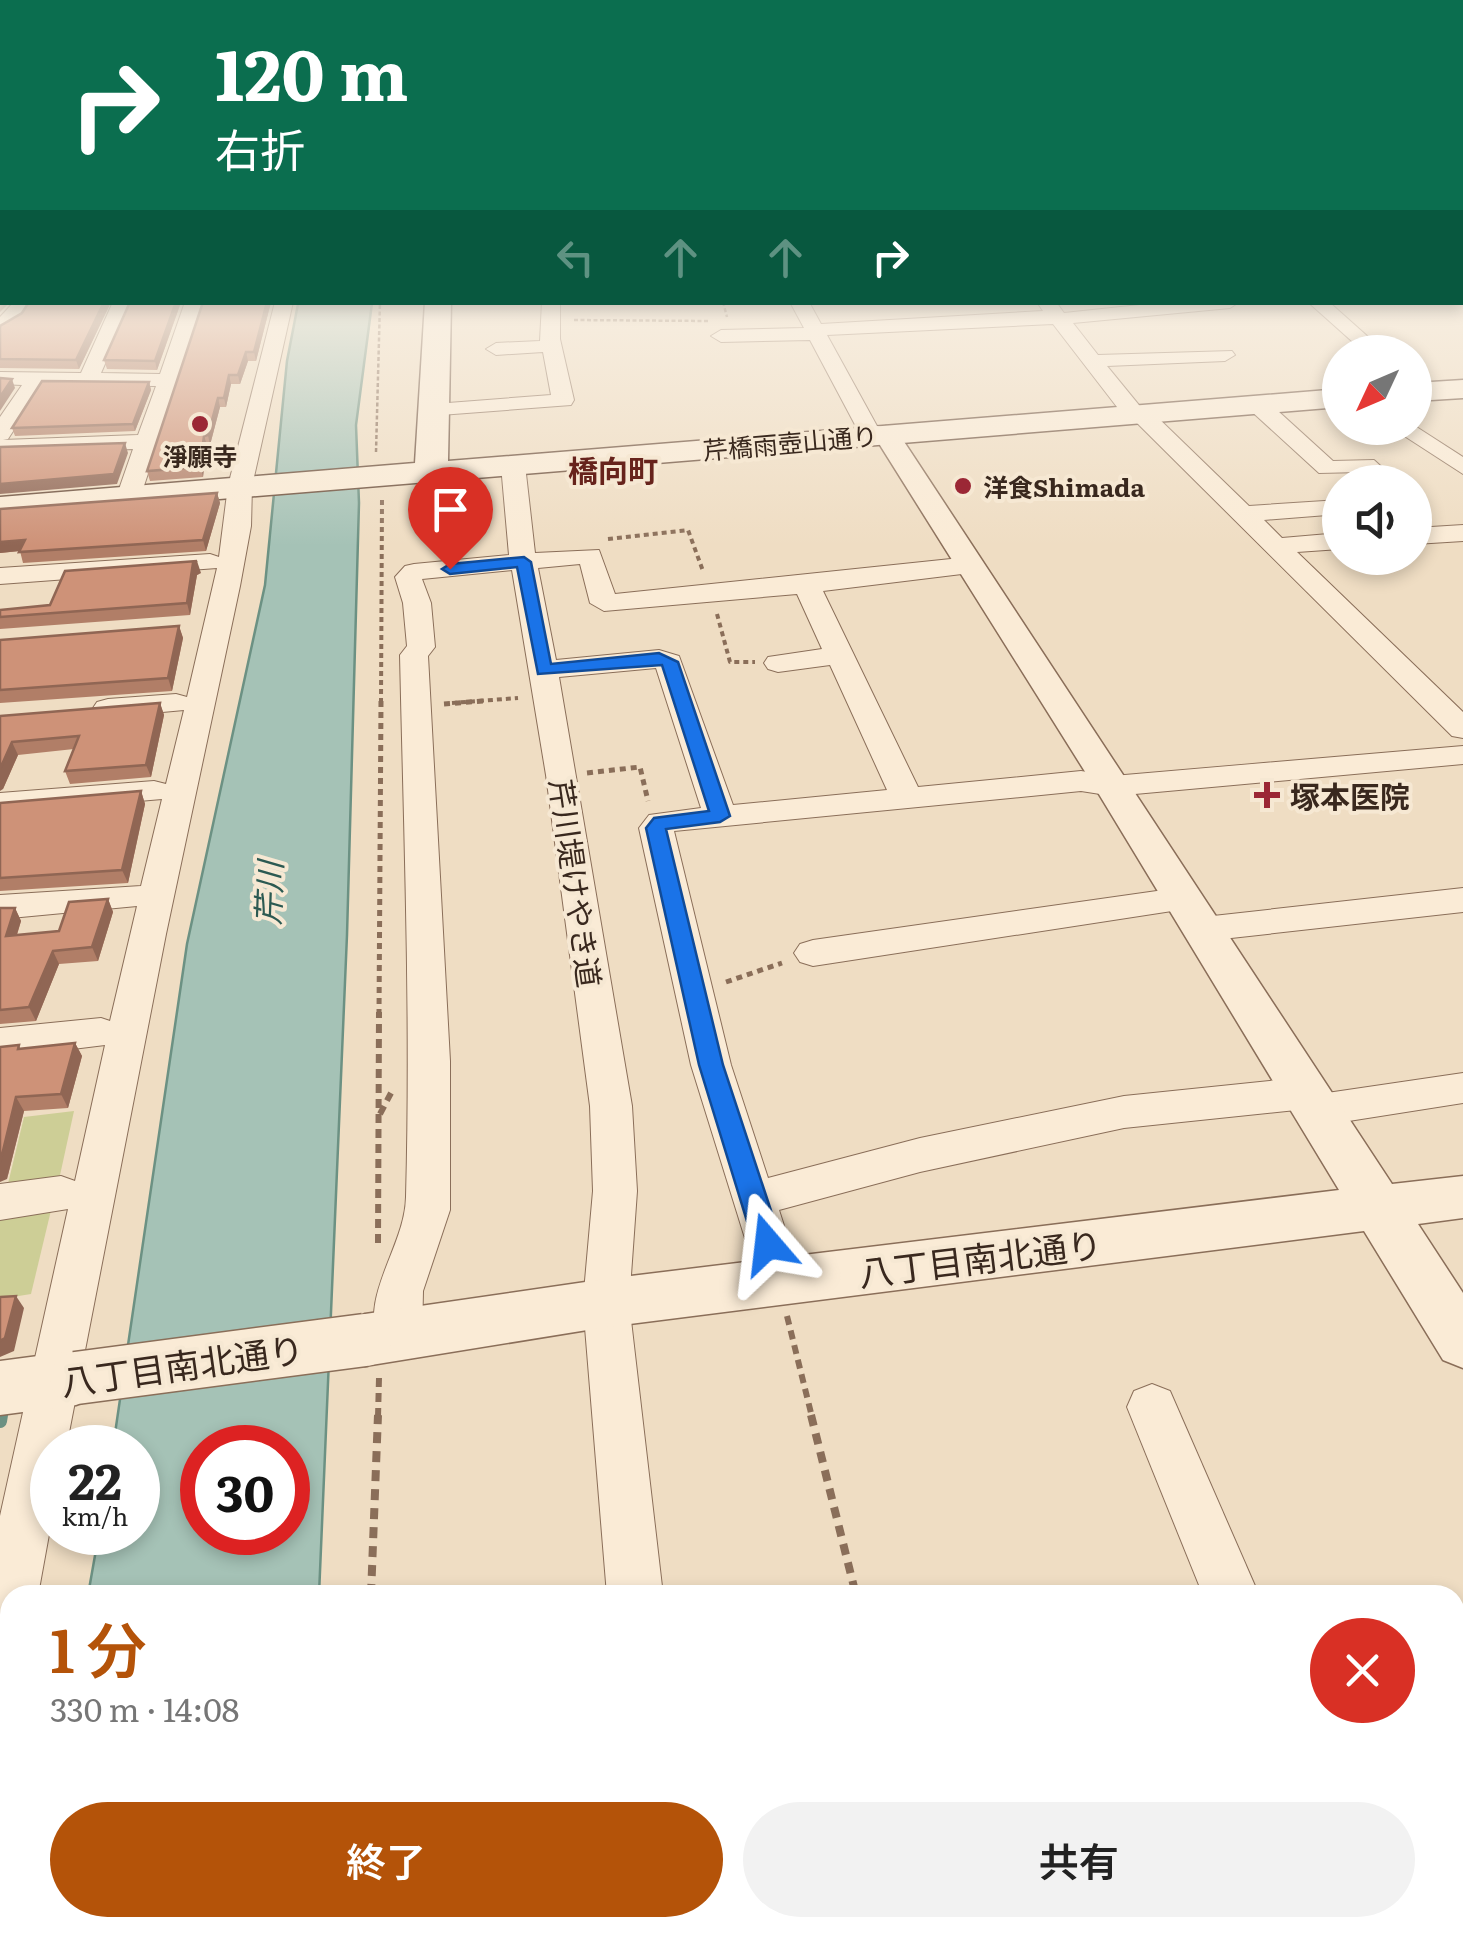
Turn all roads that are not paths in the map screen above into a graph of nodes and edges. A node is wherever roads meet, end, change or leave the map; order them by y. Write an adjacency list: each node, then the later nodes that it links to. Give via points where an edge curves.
1 (95, 365): 10 (street)
2 (172, 365): 11 (street)
3 (272, 365): 27 (street)
4 (436, 365): 16 (main road)
5 (556, 365): 16 (street, via 560,402)
6 (834, 365): 19 (street, via 870,430)
7 (1094, 365): 17 (street)
8 (0, 378): 9 (street)
9 (36, 379): 10 (street); 18 (street)
10 (88, 380): 11 (street)
11 (167, 380): 20 (street)
12 (1432, 389): 13 (main road)
13 (1463, 389)
14 (1322, 400): 15 (main road, 芹橋雨壺山通り)
15 (1258, 405): 17 (main road, 芹橋雨壺山通り); 24 (street)
16 (434, 411): 26 (main road)
17 (1135, 414): 19 (main road, 芹橋雨壺山通り); 31 (street)
18 (0, 434)
19 (886, 434): 23 (main road, 芹橋雨壺山通り); 38 (street)
20 (144, 442): 22 (street); 28 (street)
21 (1429, 445): 25 (street)
22 (0, 447)
23 (512, 464): 26 (main road, 芹橋雨壺山通り); 37 (street, 芹川堤けやき道)
24 (1324, 465)
25 (1463, 467)
26 (431, 471): 27 (main road, 芹橋雨壺山通り)
27 (250, 485): 28 (main road, 芹橋雨壺山通り); 71 (street)
28 (129, 495): 29 (main road, 芹橋雨壺山通り)
29 (0, 507)
30 (1322, 508): 31 (street)
31 (1244, 514): 35 (street)
32 (1463, 533): 33 (street)
33 (1432, 535)
34 (1322, 543): 35 (street)
35 (1276, 546): 46 (street)
36 (210, 562): 39 (street)
37 (524, 562): 40 (street, via 590,554 604,602); 43 (street, 芹川堤けやき道); 70 (street, via 408,577 421,647 414,655 430,1061 428,1210)
38 (970, 564): 40 (street); 48 (street)
39 (0, 576)
40 (806, 584): 41 (street)
41 (840, 656): 42 (street); 50 (street)
42 (778, 663)
43 (546, 682): 52 (street, via 659,658 669,662); 68 (street, 芹川堤けやき道, via 615,1160)
44 (176, 703): 45 (street)
45 (78, 710)
46 (1463, 729)
47 (1463, 754): 48 (street)
48 (1114, 786): 50 (street, via 1080,781); 56 (street)
49 (154, 791): 51 (street)
50 (908, 797): 52 (street)
51 (0, 803)
52 (720, 816): 64 (street, via 656,828 726,1117)
53 (133, 895): 55 (street)
54 (1463, 900): 56 (street)
55 (0, 907)
56 (1195, 914): 57 (street); 61 (street)
57 (813, 954)
58 (101, 1032): 59 (street)
59 (0, 1043)
60 (1463, 1088): 61 (street)
61 (1312, 1101): 64 (street, via 1124,1112); 66 (street)
62 (61, 1194): 65 (street)
63 (1463, 1197): 66 (street, 八丁目南北通り)
64 (755, 1199): 67 (street)
65 (0, 1202)
66 (1380, 1209): 67 (street, 八丁目南北通り); 69 (street)
67 (779, 1282): 68 (street, 八丁目南北通り)
68 (606, 1303): 70 (street, 八丁目南北通り); 74 (street, 芹川堤けやき道)
69 (1463, 1342)
70 (381, 1345): 71 (street, 八丁目南北通り, bridge)
71 (43, 1383): 73 (street)
72 (1152, 1407): 75 (street)
73 (12, 1585)
74 (634, 1585)
75 (1227, 1585)

